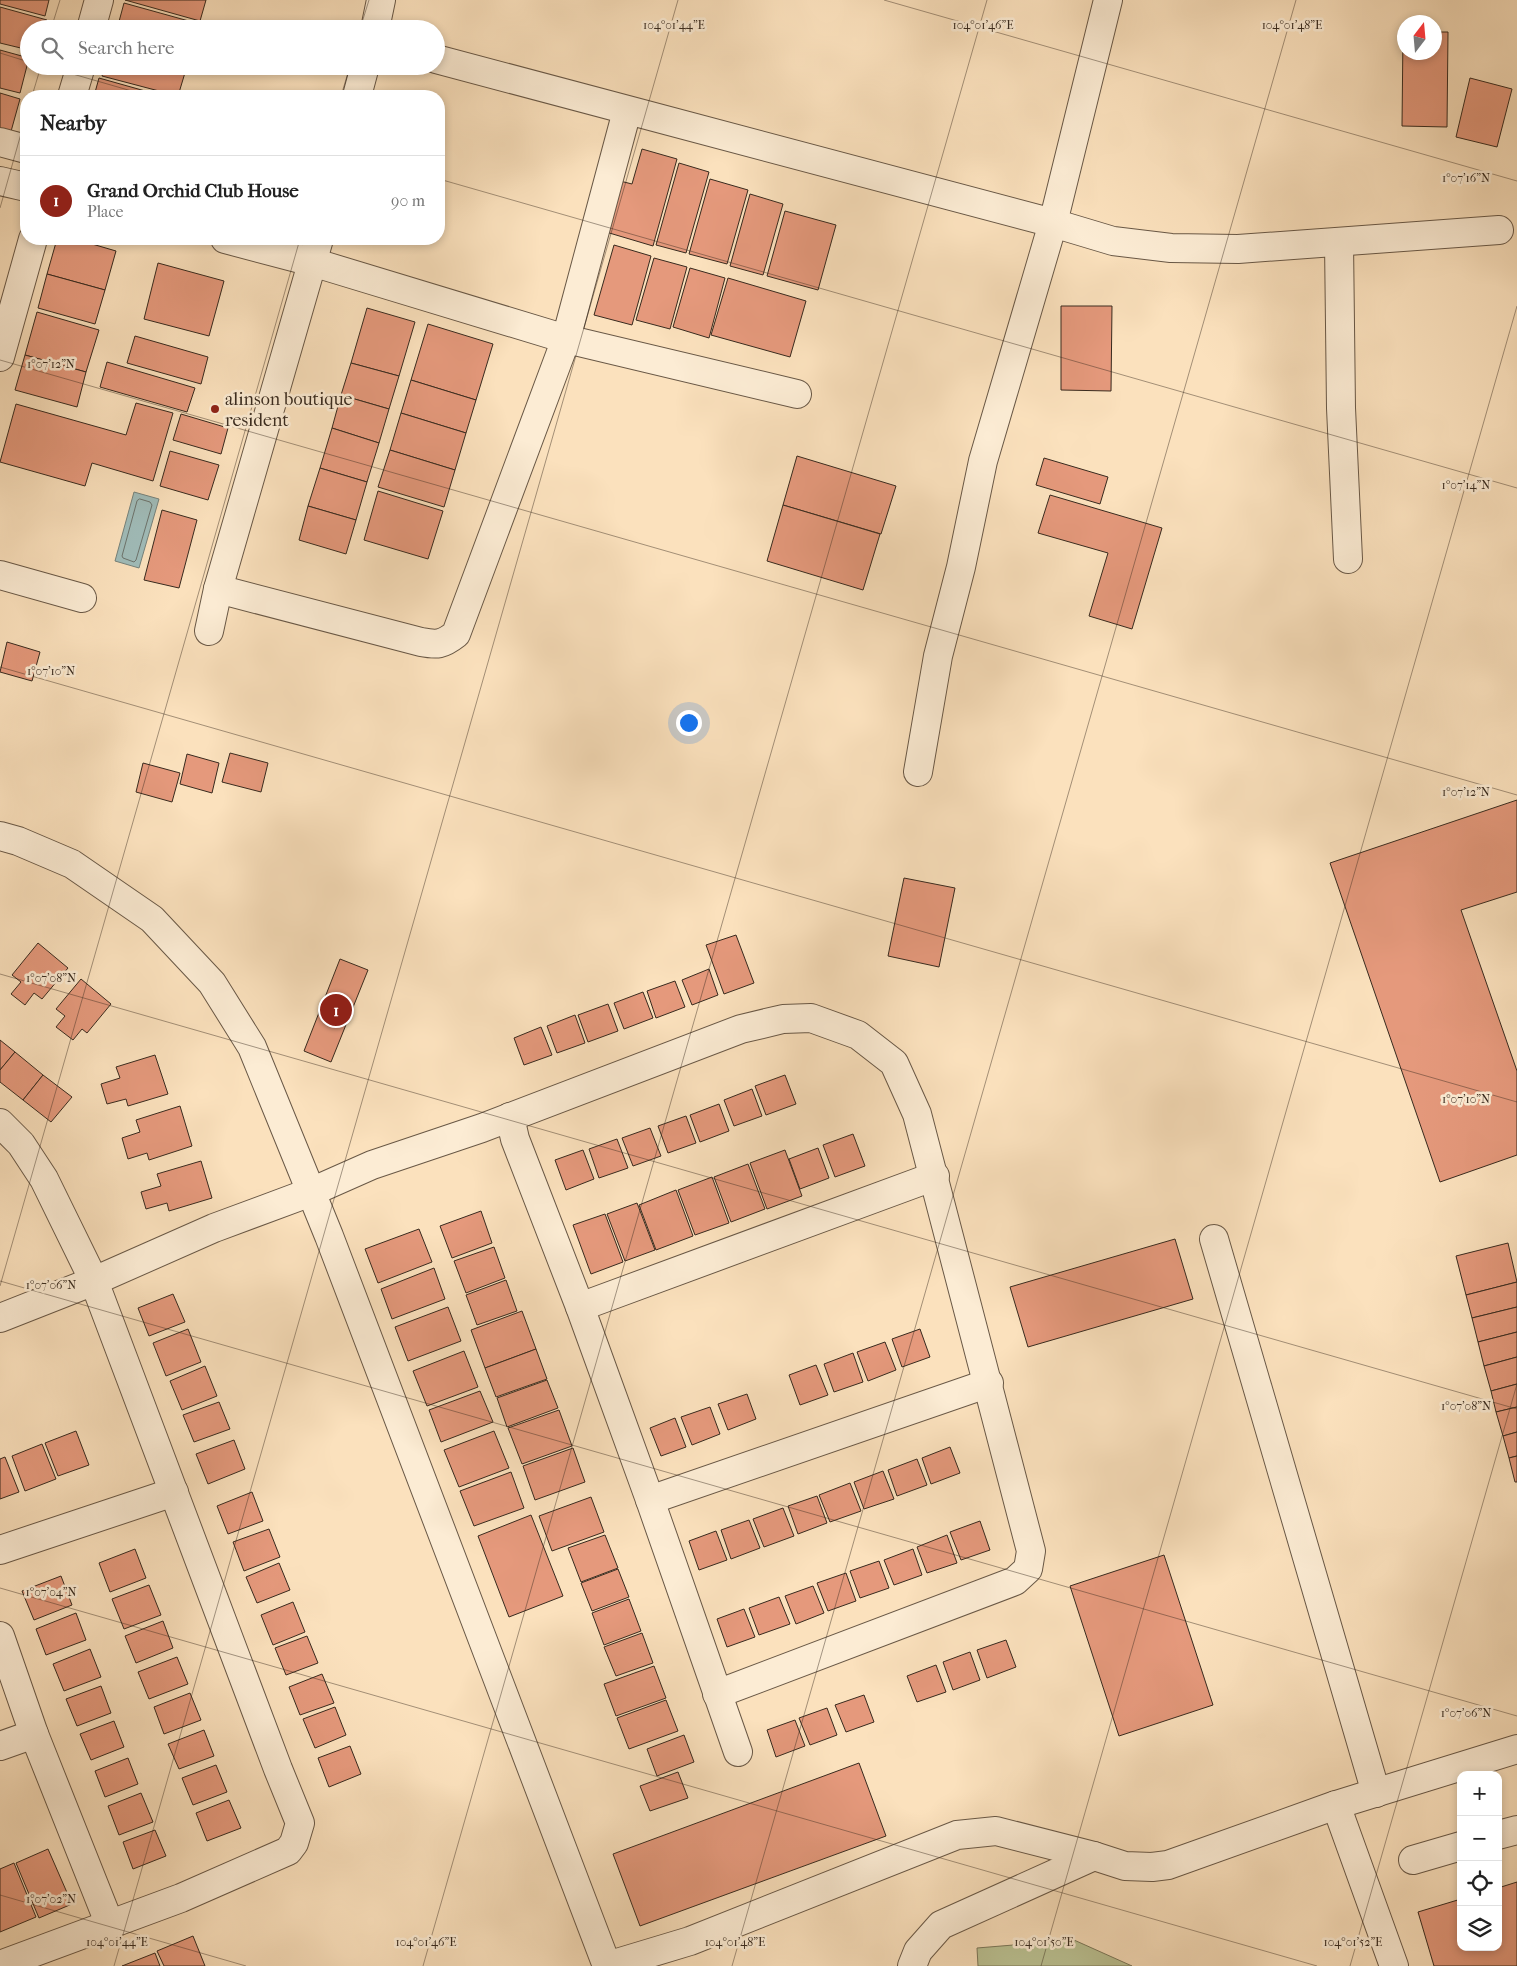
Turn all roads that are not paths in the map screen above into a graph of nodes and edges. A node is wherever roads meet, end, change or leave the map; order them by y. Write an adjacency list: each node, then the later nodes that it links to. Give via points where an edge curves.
1 (99, 0): 4 (street)
2 (381, 0): 5 (street)
3 (1108, 0): 16 (street)
4 (93, 20)
5 (376, 20)
6 (445, 61): 11 (street)
7 (78, 75): 9 (street)
8 (363, 75): 10 (street)
9 (74, 90)
10 (359, 90)
11 (626, 111): 16 (street); 22 (street)
12 (0, 142): 13 (street)
13 (20, 147)
14 (0, 181): 15 (street)
15 (20, 186)
16 (1053, 223): 18 (street, via 1113,241 1171,248); 30 (street, via 983,461 938,656)
17 (1499, 230): 18 (street)
18 (1339, 242): 25 (street, via 1341,408)
19 (31, 245): 23 (street)
20 (275, 245): 21 (street)
21 (316, 250): 22 (street); 27 (street)
22 (566, 339): 24 (street); 27 (street, via 462,620 456,634 446,642 421,642)
23 (0, 357)
24 (797, 394)
25 (1348, 559)
26 (0, 575): 28 (street)
27 (218, 589): 29 (street)
28 (82, 598)
29 (209, 631)
30 (918, 772)
31 (0, 836): 35 (street, via 72,864 104,886 152,920 212,983 252,1047)
32 (510, 1117): 34 (street, via 741,1030 783,1019 812,1018 858,1035 894,1063 917,1114); 35 (street, via 372,1164); 38 (street, via 515,1139)
33 (0, 1123): 37 (street, via 21,1144 44,1179)
34 (935, 1176): 38 (street); 40 (street)
35 (311, 1192): 37 (street, via 214,1228); 59 (street)
36 (1214, 1239): 50 (street)
37 (94, 1282): 39 (street); 41 (street)
38 (580, 1307): 42 (street)
39 (0, 1318)
40 (989, 1383): 42 (street); 45 (street, via 1031,1551 1028,1569 1016,1580)
41 (174, 1492): 43 (street); 57 (street, via 300,1822 288,1851)
42 (650, 1500): 45 (street)
43 (0, 1550)
44 (0, 1636): 46 (street)
45 (717, 1694): 49 (street)
46 (34, 1734): 47 (street); 57 (street)
47 (0, 1746)
48 (1517, 1749): 50 (street)
49 (738, 1752)
50 (1376, 1793): 51 (street)
51 (1336, 1805): 55 (street, via 1168,1865 1125,1866); 61 (street)
52 (1517, 1830): 53 (street)
53 (1502, 1835)
54 (1457, 1847): 56 (street)
55 (1094, 1856): 59 (street, via 996,1831 958,1835 690,1941); 60 (street, via 941,1925 918,1951)
56 (1413, 1860)
57 (110, 1925): 58 (street)
58 (0, 1965)
59 (607, 1966)
60 (912, 1966)
61 (1394, 1966)

